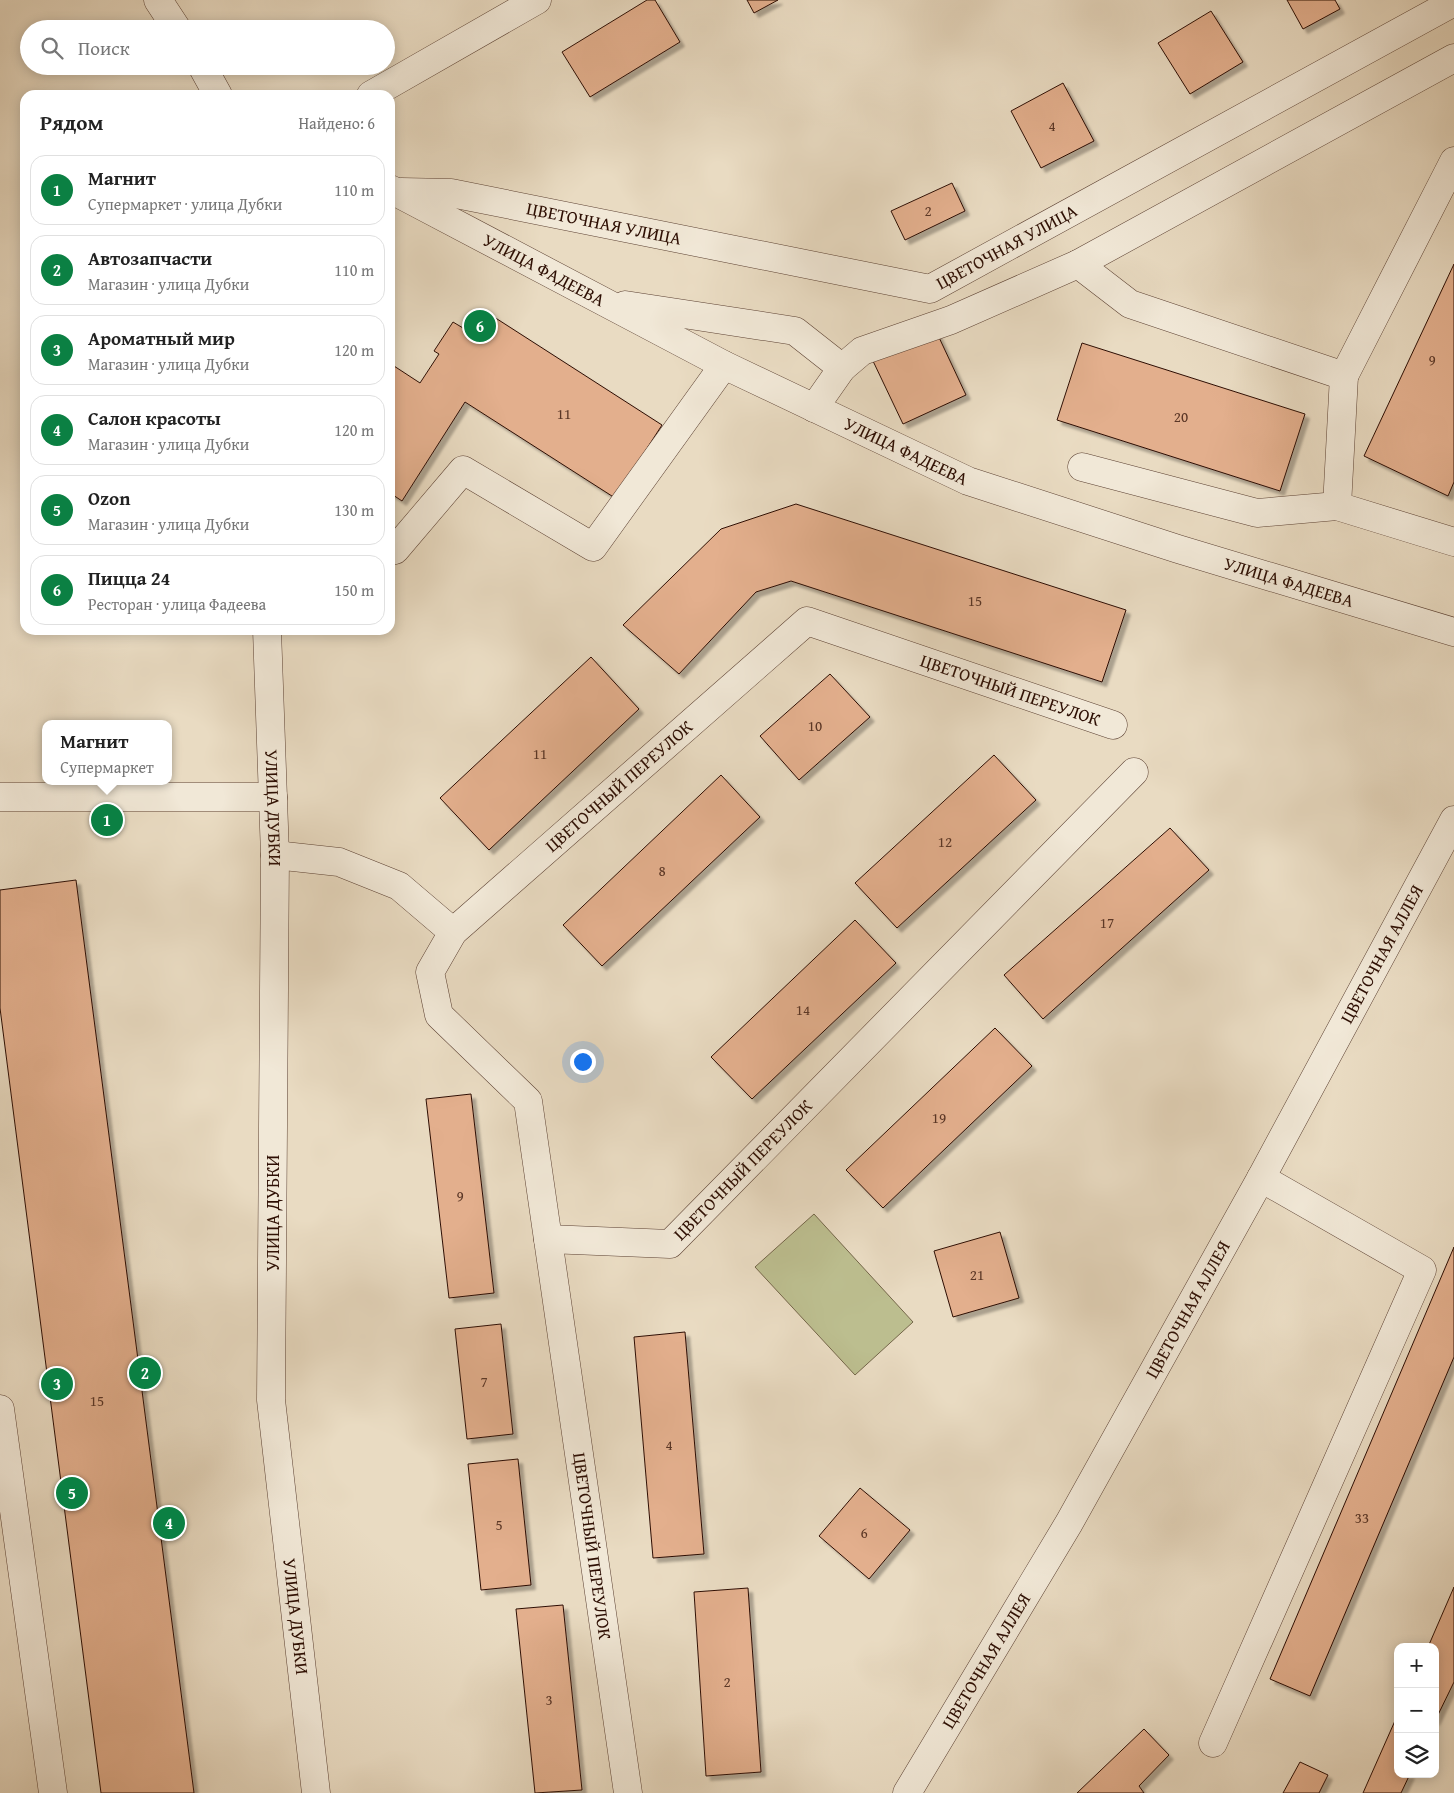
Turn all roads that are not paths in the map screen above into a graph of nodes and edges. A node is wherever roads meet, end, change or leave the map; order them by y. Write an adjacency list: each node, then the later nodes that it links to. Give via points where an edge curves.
1 (158, 0): 4 (street)
2 (537, 0): 8 (street)
3 (1454, 2): 10 (street, ЦВЕТОЧНАЯ УЛИЦА, via 930,289 451,193)
4 (171, 20)
5 (1454, 58): 12 (street)
6 (207, 75): 7 (street)
7 (215, 90)
8 (380, 90)
9 (1454, 161): 16 (street)
10 (395, 191)
11 (395, 192): 13 (street, УЛИЦА ФАДЕЕВА)
12 (1078, 264): 15 (street, via 951,320 862,351); 16 (street, via 1130,304)
13 (604, 302): 14 (street, УЛИЦА ФАДЕЕВА); 15 (street, via 795,332)
14 (724, 366): 17 (street, УЛИЦА ФАДЕЕВА); 21 (street, via 593,546 464,470)
15 (842, 368): 17 (street)
16 (1344, 376): 19 (street)
17 (814, 408): 22 (street, УЛИЦА ФАДЕЕВА, via 968,480 1178,549)
18 (1082, 467): 19 (street, via 1257,512)
19 (1337, 506): 20 (street)
20 (1454, 542)
21 (395, 550)
22 (1454, 632)
23 (267, 635): 27 (street, УЛИЦА ДУБКИ)
24 (1113, 724): 30 (street, ЦВЕТОЧНЫЙ ПЕРЕУЛОК, via 807,621)
25 (1134, 772): 32 (street, ЦВЕТОЧНЫЙ ПЕРЕУЛОК, via 670,1244)
26 (0, 797): 27 (street)
27 (273, 797): 29 (street, УЛИЦА ДУБКИ)
28 (1454, 820): 31 (street, ЦВЕТОЧНАЯ АЛЛЕЯ)
29 (275, 855): 30 (street, via 339,862 399,886); 36 (street, УЛИЦА ДУБКИ, via 271,1400)
30 (453, 932): 32 (street, ЦВЕТОЧНЫЙ ПЕРЕУЛОК, via 430,972 439,1015 528,1101)
31 (1262, 1178): 34 (street, via 1422,1270); 38 (street, ЦВЕТОЧНАЯ АЛЛЕЯ, via 1068,1523)
32 (548, 1239): 37 (street, ЦВЕТОЧНЫЙ ПЕРЕУЛОК)
33 (0, 1409): 35 (street)
34 (1213, 1743)
35 (52, 1793)
36 (316, 1793)
37 (628, 1793)
38 (907, 1793)

